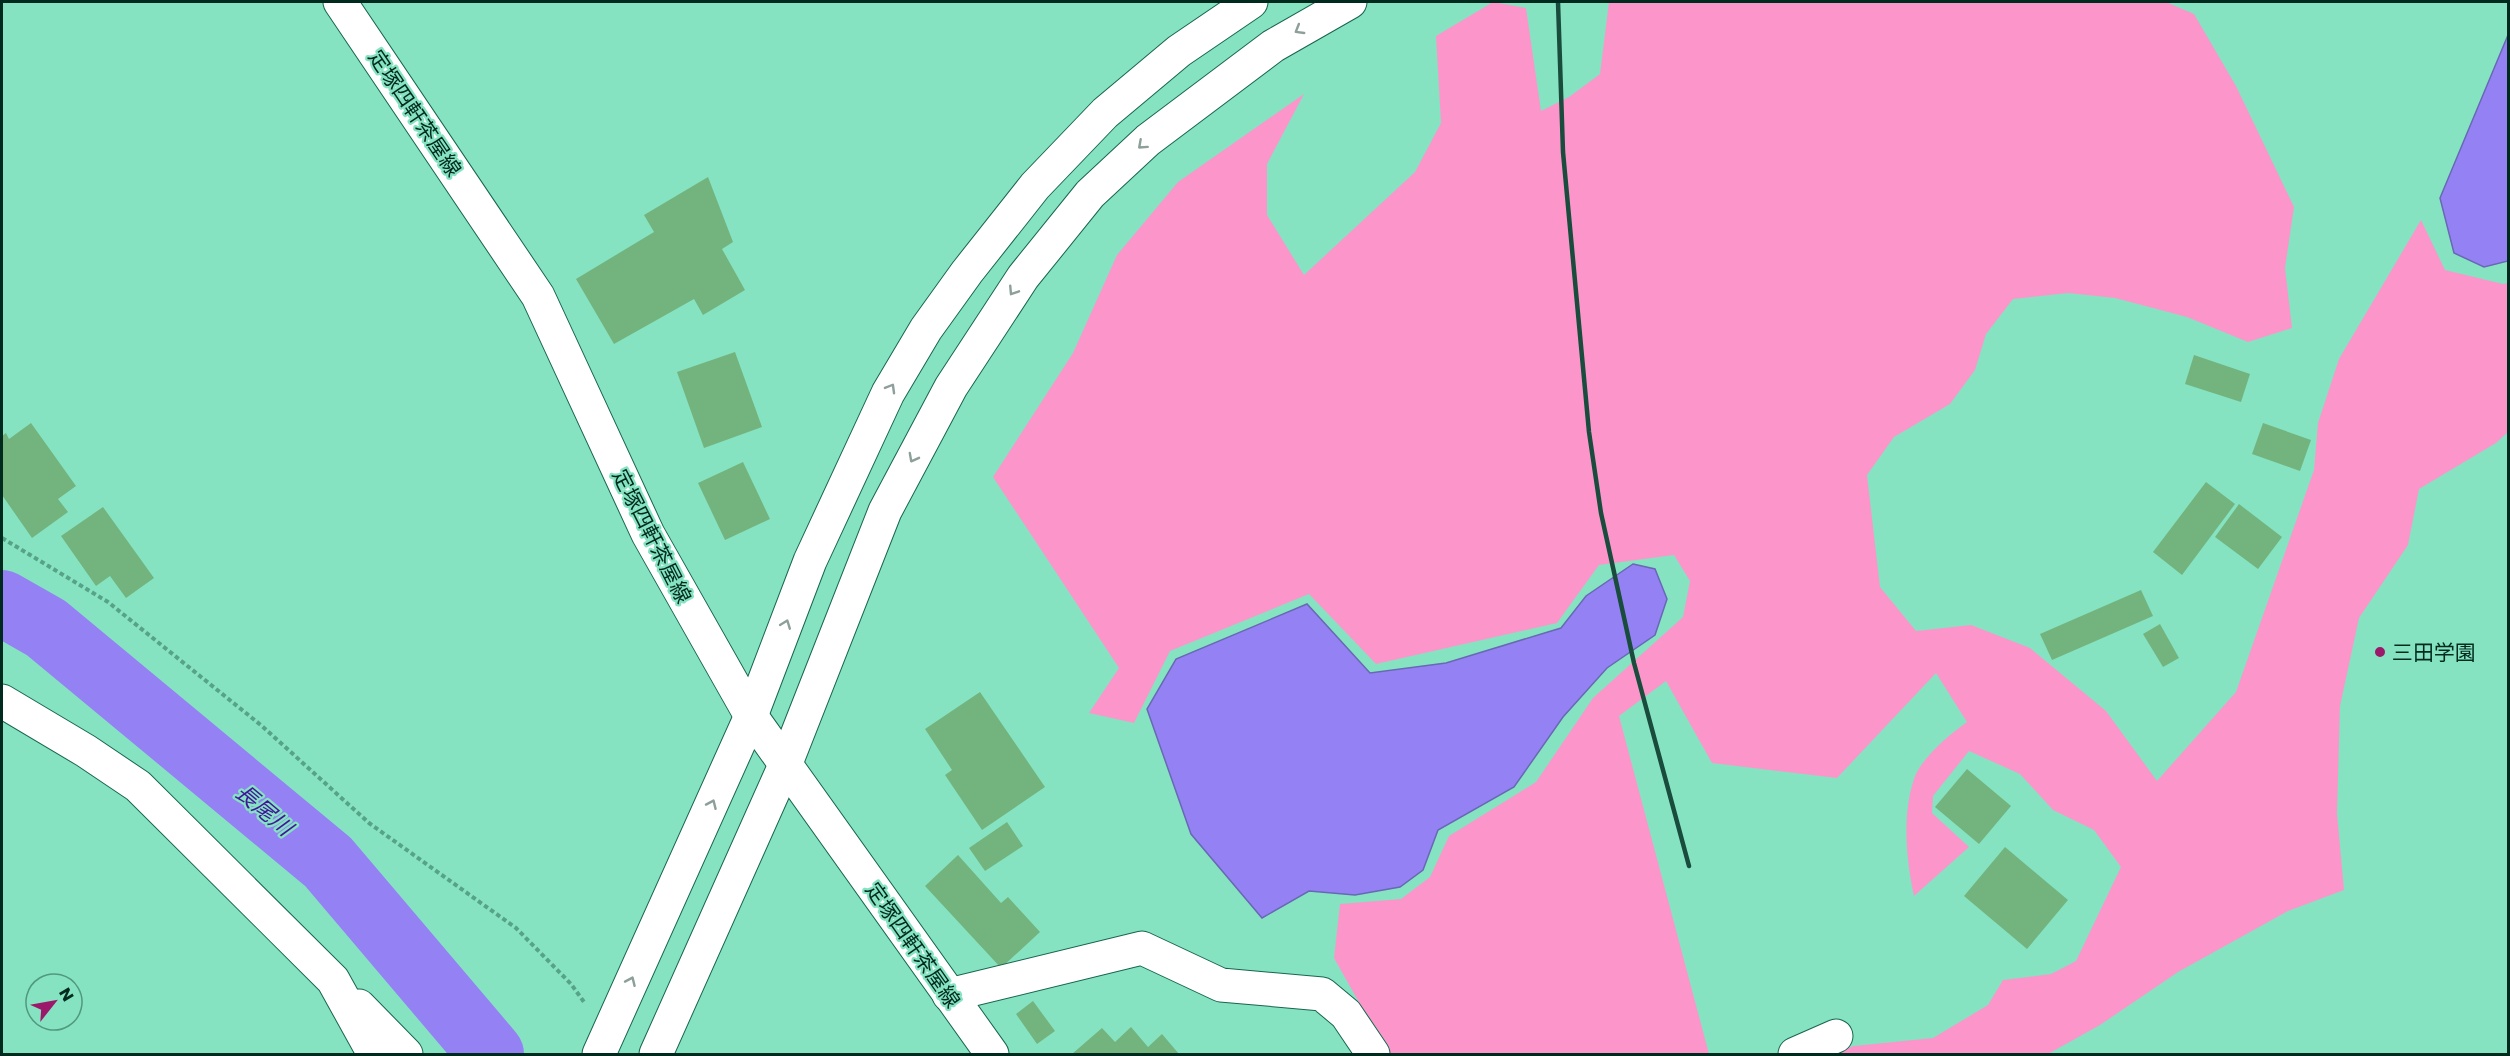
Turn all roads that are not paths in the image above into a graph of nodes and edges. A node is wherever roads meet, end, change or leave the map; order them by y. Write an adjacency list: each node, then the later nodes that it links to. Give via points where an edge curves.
1 (340, 2): 5 (street, 定塚四軒茶屋線, via 538,296 648,534)
2 (1251, 2): 5 (street, one-way to 2, via 810,561 888,393 926,329 1035,186 1105,113 1179,51)
3 (1350, 2): 6 (street, one-way to 6, via 1273,46 1148,140 1090,194 1023,277 951,387 885,511)
4 (2, 701): 7 (street, via 138,786)
5 (751, 716): 6 (street, 定塚四軒茶屋線); 10 (street, one-way to 5)
6 (786, 763): 8 (street, 定塚四軒茶屋線); 13 (street)
7 (333, 980): 11 (street); 12 (street)
8 (949, 995): 14 (street, 定塚四軒茶屋線); 15 (street, via 1143,948 1221,986 1322,994 1346,1014)
9 (1836, 1036): 16 (street)
10 (603, 1045)
11 (374, 1054)
12 (406, 1054)
13 (656, 1054)
14 (992, 1054)
15 (1373, 1054)
16 (1795, 1054)

